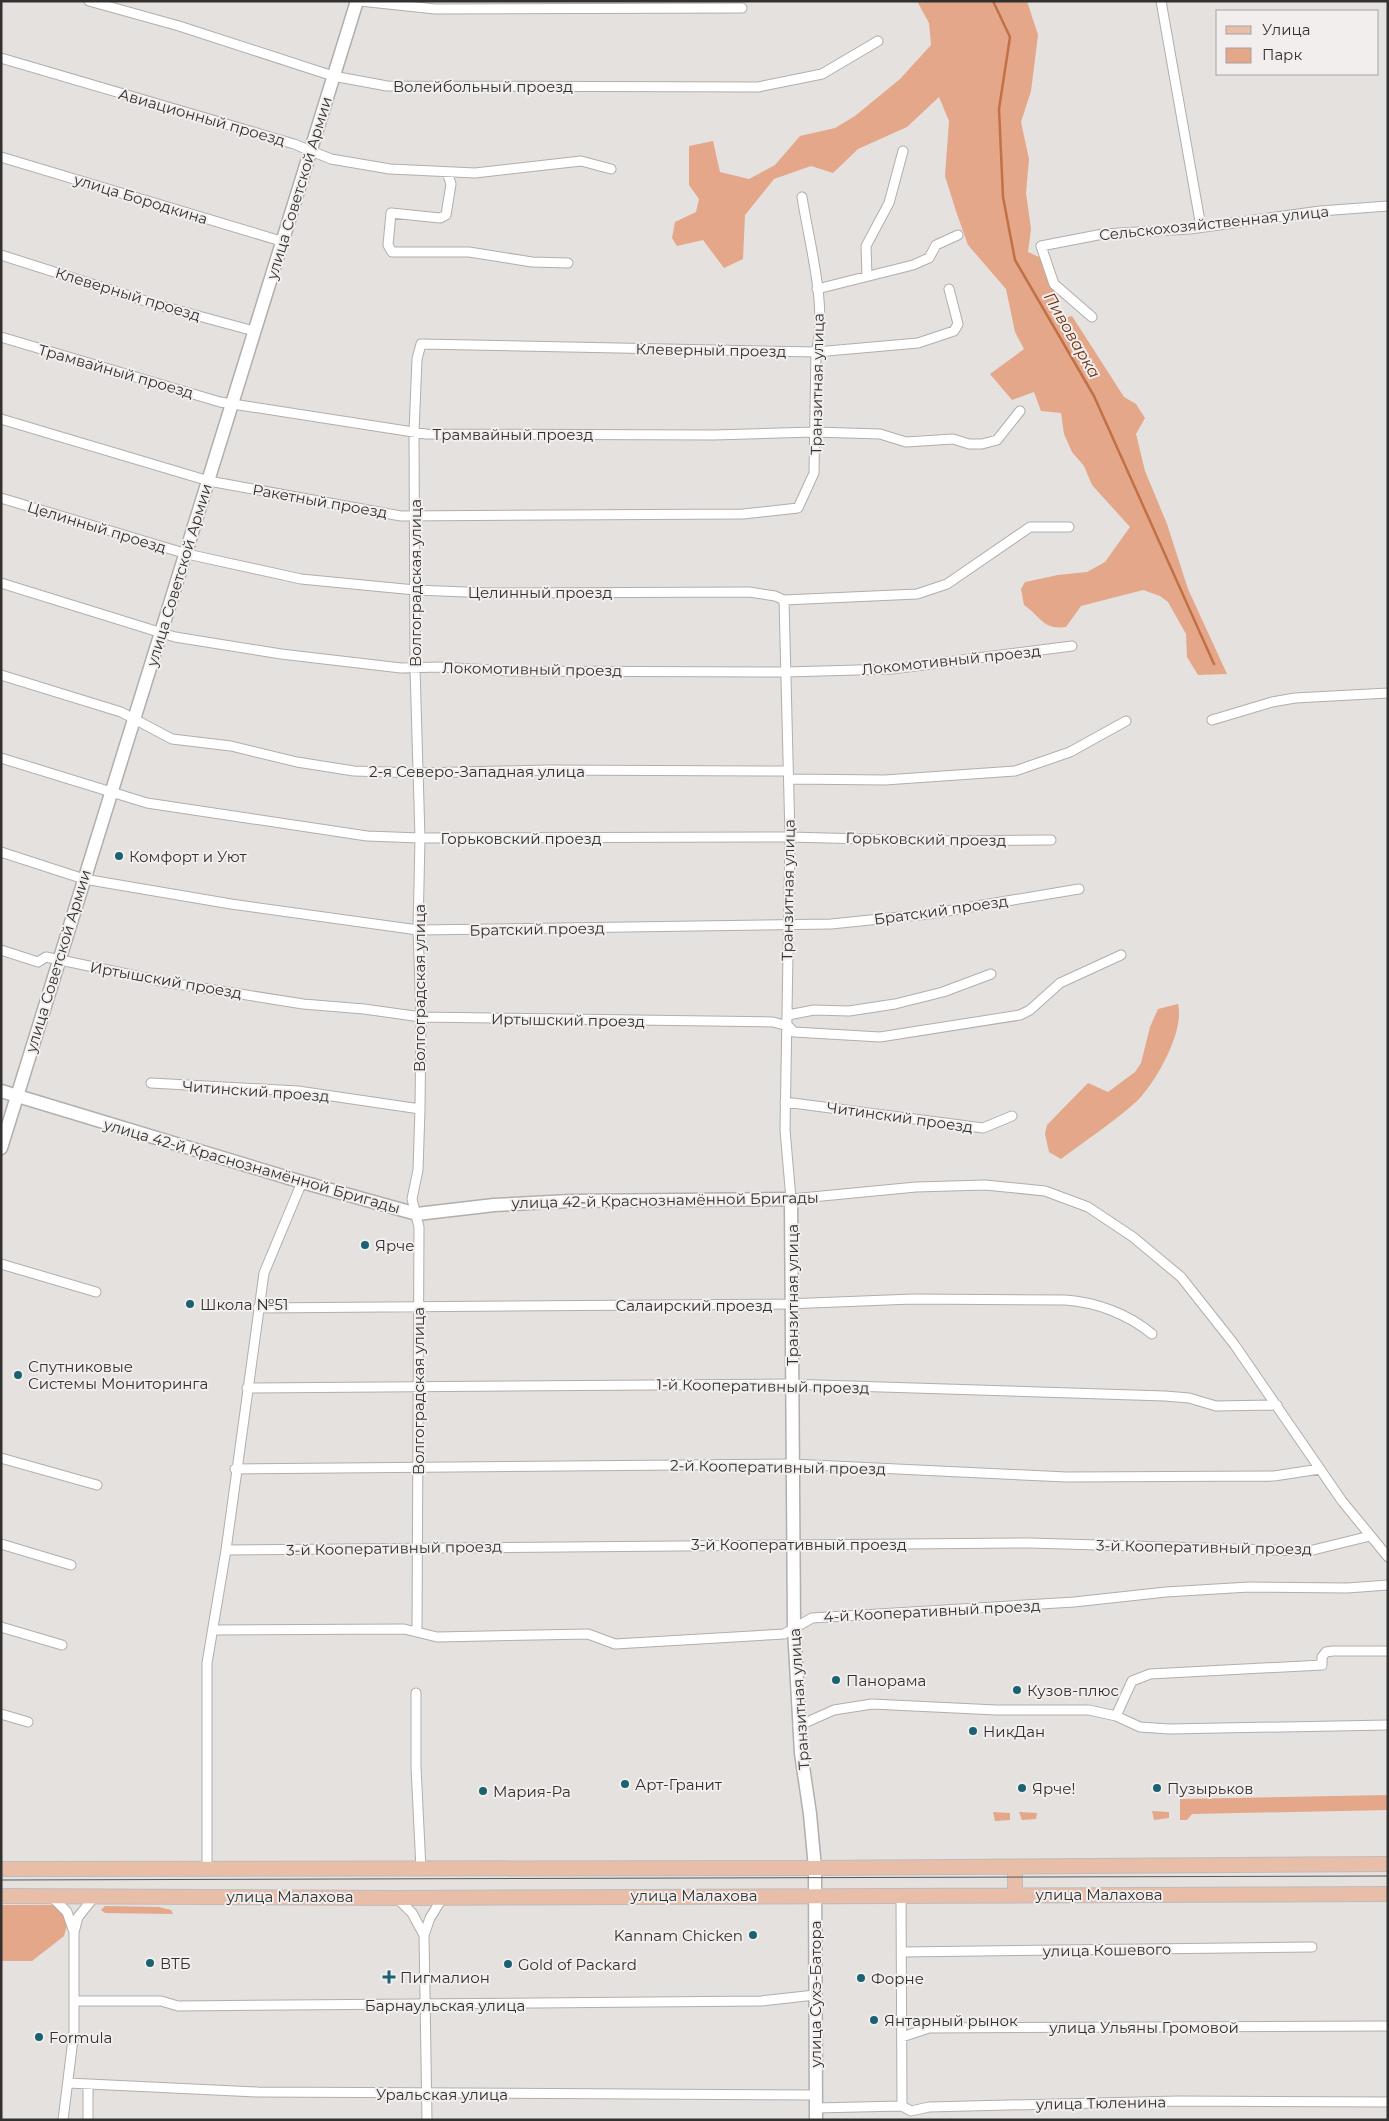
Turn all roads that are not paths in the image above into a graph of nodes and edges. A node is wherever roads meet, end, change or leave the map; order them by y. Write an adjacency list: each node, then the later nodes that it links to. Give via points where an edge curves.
1 (89, 1): 7 (street, Волейбольный проезд, via 179,26)
2 (358, 1): 4 (street, via 435,8); 7 (street, улица Советской Армии)
3 (1161, 1): 15 (street)
4 (742, 8)
5 (878, 41): 7 (street, Волейбольный проезд, via 822,74 758,87 387,86)
6 (1, 58): 8 (street, Авиационный проезд)
7 (333, 76): 8 (street, улица Советской Армии)
8 (310, 151): 12 (street, Авиационный проезд, via 331,159 390,170); 17 (street, улица Советской Армии)
9 (903, 151): 20 (street, via 889,203 866,246)
10 (1, 157): 17 (street, улица Бородкина)
11 (611, 169): 12 (street, Авиационный проезд, via 581,161 475,173)
12 (447, 172): 19 (street, via 450,184 446,215 440,218 391,213 388,245 392,252 469,252 532,262)
13 (802, 197): 21 (street, Транзитная улица)
14 (1388, 206): 15 (street, Сельскохозяйственная улица)
15 (1201, 226): 23 (street, Сельскохозяйственная улица, via 1103,234 1041,246 1054,284)
16 (958, 235): 20 (street, via 936,245 928,258 913,265)
17 (281, 241): 24 (street, улица Советской Армии)
18 (1, 255): 24 (street, Клеверный проезд)
19 (568, 263)
20 (867, 276): 21 (street)
21 (817, 289): 27 (street, Транзитная улица, via 820,337)
22 (949, 289): 27 (street, Клеверный проезд, via 958,324 954,332 918,343)
23 (1092, 317)
24 (254, 332): 28 (street, улица Советской Армии)
25 (1, 337): 28 (street, Трамвайный проезд)
26 (420, 344): 27 (street, Клеверный проезд); 31 (street, Волгоградская улица)
27 (816, 352): 32 (street, Транзитная улица)
28 (232, 404): 31 (street, Трамвайный проезд); 33 (street, улица Советской Армии)
29 (1020, 411): 32 (street, Трамвайный проезд, via 997,440 982,444 953,439 915,443 880,434)
30 (1, 419): 33 (street, Ракетный проезд)
31 (414, 432): 32 (street, Трамвайный проезд, via 704,435); 36 (street, Волгоградская улица)
32 (814, 432): 35 (street, Транзитная улица, via 814,473)
33 (209, 481): 36 (street, Ракетный проезд, via 401,516); 38 (street, улица Советской Армии)
34 (1, 498): 38 (street, Целинный проезд)
35 (798, 508): 36 (street, Ракетный проезд, via 743,514)
36 (416, 514): 40 (street, Волгоградская улица)
37 (1069, 527): 41 (street, Целинный проезд, via 1030,527 947,584 917,594)
38 (187, 554): 40 (street, Целинный проезд, via 300,579); 42 (street, улица Советской Армии)
39 (1, 583): 42 (street, Локомотивный проезд)
40 (415, 590): 41 (street, Целинный проезд, via 491,593 749,592); 44 (street, Волгоградская улица)
41 (784, 600): 45 (street, Транзитная улица)
42 (162, 633): 44 (street, Локомотивный проезд, via 281,654); 48 (street, улица Советской Армии)
43 (1072, 646): 45 (street, Локомотивный проезд, via 892,670)
44 (416, 668): 45 (street, Локомотивный проезд); 52 (street, Волгоградская улица)
45 (786, 672): 53 (street, Транзитная улица)
46 (1, 675): 48 (street, 2-я Северо-Западная улица)
47 (1388, 693): 49 (street, via 1295,698)
48 (134, 718): 52 (street, 2-я Северо-Западная улица, via 172,739 231,746 297,762 354,771); 54 (street, улица Советской Армии)
49 (1212, 720)
50 (1126, 721): 53 (street, 2-я Северо-Западная улица, via 1070,752 1014,771 885,780)
51 (1, 758): 54 (street, Горьковский проезд)
52 (419, 774): 53 (street, 2-я Северо-Западная улица, via 546,770); 56 (street, Волгоградская улица)
53 (788, 775): 55 (street, Транзитная улица)
54 (112, 794): 56 (street, Горьковский проезд, via 146,803 358,835); 59 (street, улица Советской Армии)
55 (790, 837): 56 (street, Горьковский проезд); 57 (street, Горьковский проезд); 61 (street, Транзитная улица)
56 (420, 838): 62 (street, Волгоградская улица)
57 (1051, 840)
58 (1, 852): 59 (street, Братский проезд)
59 (84, 879): 62 (street, Братский проезд, via 231,904); 65 (street, улица Советской Армии)
60 (1079, 889): 61 (street, Братский проезд, via 930,914)
61 (790, 926): 62 (street, Братский проезд); 67 (street, Транзитная улица)
62 (418, 930): 68 (street, Волгоградская улица)
63 (1, 950): 65 (street, Иртышский проезд, via 38,962 46,957)
64 (1121, 955): 69 (street, Иртышский проезд, via 1060,983 1020,1015 880,1037 794,1032)
65 (60, 961): 68 (street, Иртышский проезд, via 303,1004); 72 (street, улица Советской Армии)
66 (992, 974): 67 (street, via 943,992 895,1004)
67 (788, 1015): 69 (street, Транзитная улица)
68 (420, 1017): 69 (street, Иртышский проезд, via 773,1022); 74 (street, Волгоградская улица)
69 (788, 1026): 73 (street, Транзитная улица)
70 (151, 1083): 74 (street, Читинский проезд, via 298,1091)
71 (1, 1091): 72 (street, улица 42-й Краснознамённой Бригады)
72 (16, 1096): 76 (street, улица Советской Армии); 77 (street, улица 42-й Краснознамённой Бригады)
73 (785, 1102): 75 (street, Читинский проезд, via 983,1128); 78 (street, Транзитная улица)
74 (420, 1109): 79 (street, Волгоградская улица, via 418,1170 412,1200)
75 (1012, 1116)
76 (1, 1148)
77 (302, 1182): 79 (street, улица 42-й Краснознамённой Бригады); 84 (street, via 264,1273)
78 (791, 1199): 79 (street, улица 42-й Краснознамённой Бригады, via 570,1201); 82 (street, Транзитная улица); 89 (street, улица 42-й Краснознамённой Бригады, via 916,1187 985,1185 1045,1191 1088,1207 1133,1237 1181,1277)
79 (417, 1214): 83 (street, Волгоградская улица)
80 (1, 1264): 81 (street)
81 (96, 1292)
82 (792, 1303): 83 (street, Салаирский проезд); 85 (street, Салаирский проезд, via 913,1299 1088,1302 1138,1323); 87 (street, Транзитная улица)
83 (418, 1306): 84 (street, Салаирский проезд); 86 (street, Волгоградская улица)
84 (258, 1308): 88 (street)
85 (1152, 1334)
86 (417, 1385): 87 (street, 1-й Кооперативный проезд); 88 (street, 1-й Кооперативный проезд); 92 (street, Волгоградская улица)
87 (792, 1385): 89 (street, 1-й Кооперативный проезд, via 1165,1396 1189,1398 1216,1406); 91 (street, Транзитная улица)
88 (247, 1388): 94 (street)
89 (1277, 1405): 93 (street, улица 42-й Краснознамённой Бригады)
90 (1, 1458): 95 (street)
91 (792, 1464): 92 (street, 2-й Кооперативный проезд); 93 (street, 2-й Кооперативный проезд, via 1066,1477 1274,1476); 98 (street, Транзитная улица)
92 (419, 1467): 94 (street, 2-й Кооперативный проезд); 99 (street, Волгоградская улица)
93 (1320, 1468): 96 (street, улица 42-й Краснознамённой Бригады)
94 (235, 1469): 100 (street)
95 (97, 1485)
96 (1370, 1536): 98 (street, 3-й Кооперативный проезд, via 1308,1550 1029,1544); 101 (street, улица 42-й Краснознамённой Бригады)
97 (1, 1544): 102 (street)
98 (792, 1544): 99 (street, 3-й Кооперативный проезд); 105 (street, Транзитная улица)
99 (417, 1547): 100 (street, 3-й Кооперативный проезд); 107 (street, Волгоградская улица)
100 (226, 1550): 106 (street)
101 (1388, 1557)
102 (71, 1565)
103 (1388, 1585): 105 (street, 4-й Кооперативный проезд, via 1166,1592 1074,1602 812,1618)
104 (1, 1627): 108 (street)
105 (794, 1628): 107 (street, 4-й Кооперативный проезд, via 784,1634 614,1644 588,1634 437,1637); 115 (street, Транзитная улица)
106 (214, 1630): 107 (street, 4-й Кооперативный проезд); 120 (street, via 206,1662)
107 (417, 1631)
108 (62, 1645)
109 (1388, 1651): 112 (street, via 1332,1650 1322,1657 1322,1665 1150,1674 1132,1681)
110 (416, 1693): 121 (street)
111 (1, 1714): 113 (street)
112 (1116, 1716): 114 (street, via 1140,1727 1169,1728); 115 (street, via 1089,1710 996,1710 872,1704 834,1710)
113 (28, 1722)
114 (1388, 1725)
115 (798, 1726): 118 (street, Транзитная улица)
116 (1388, 1864): 117 (main road, улица Малахова)
117 (1015, 1867): 118 (main road, улица Малахова); 125 (main road)
118 (815, 1868): 121 (main road, улица Малахова); 123 (street, улица Сухэ-Батора)
119 (1, 1869): 120 (main road, улица Малахова)
120 (207, 1869): 121 (main road, улица Малахова)
121 (421, 1869)
122 (1388, 1894): 125 (main road, улица Малахова)
123 (815, 1895): 124 (main road, улица Малахова); 129 (main road, улица Малахова); 135 (street, улица Сухэ-Батора)
124 (901, 1895): 125 (main road, улица Малахова); 134 (street)
125 (1015, 1895)
126 (1, 1896): 127 (main road, улица Малахова)
127 (50, 1896): 128 (main road, улица Малахова); 131 (street, via 67,1912)
128 (95, 1896): 130 (main road, улица Малахова); 131 (street, via 78,1918)
129 (443, 1897): 130 (main road, улица Малахова); 132 (street)
130 (396, 1898): 132 (street, via 412,1913)
131 (74, 1932): 136 (street)
132 (424, 1935): 137 (street)
133 (1312, 1948): 134 (street, улица Кошевого)
134 (902, 1952): 139 (street)
135 (815, 1994): 137 (street, Барнаульская улица, via 761,2001); 145 (street, улица Сухэ-Батора)
136 (75, 2001): 137 (street, Барнаульская улица, via 161,2002 178,2006); 140 (street)
137 (426, 2005): 142 (street)
138 (1388, 2026): 139 (street, улица Ульяны Громовой, via 929,2028)
139 (902, 2037): 144 (street)
140 (68, 2083): 141 (street, Уральская улица); 147 (street)
141 (88, 2085): 142 (street, Уральская улица); 148 (street)
142 (427, 2094): 145 (street, Уральская улица); 149 (street)
143 (1388, 2102): 146 (street, улица Тюленина, via 1178,2101 929,2107)
144 (902, 2106): 145 (street); 146 (street, улица Тюленина)
145 (816, 2108)
146 (912, 2115)
147 (63, 2120)
148 (88, 2120)
149 (427, 2120)

